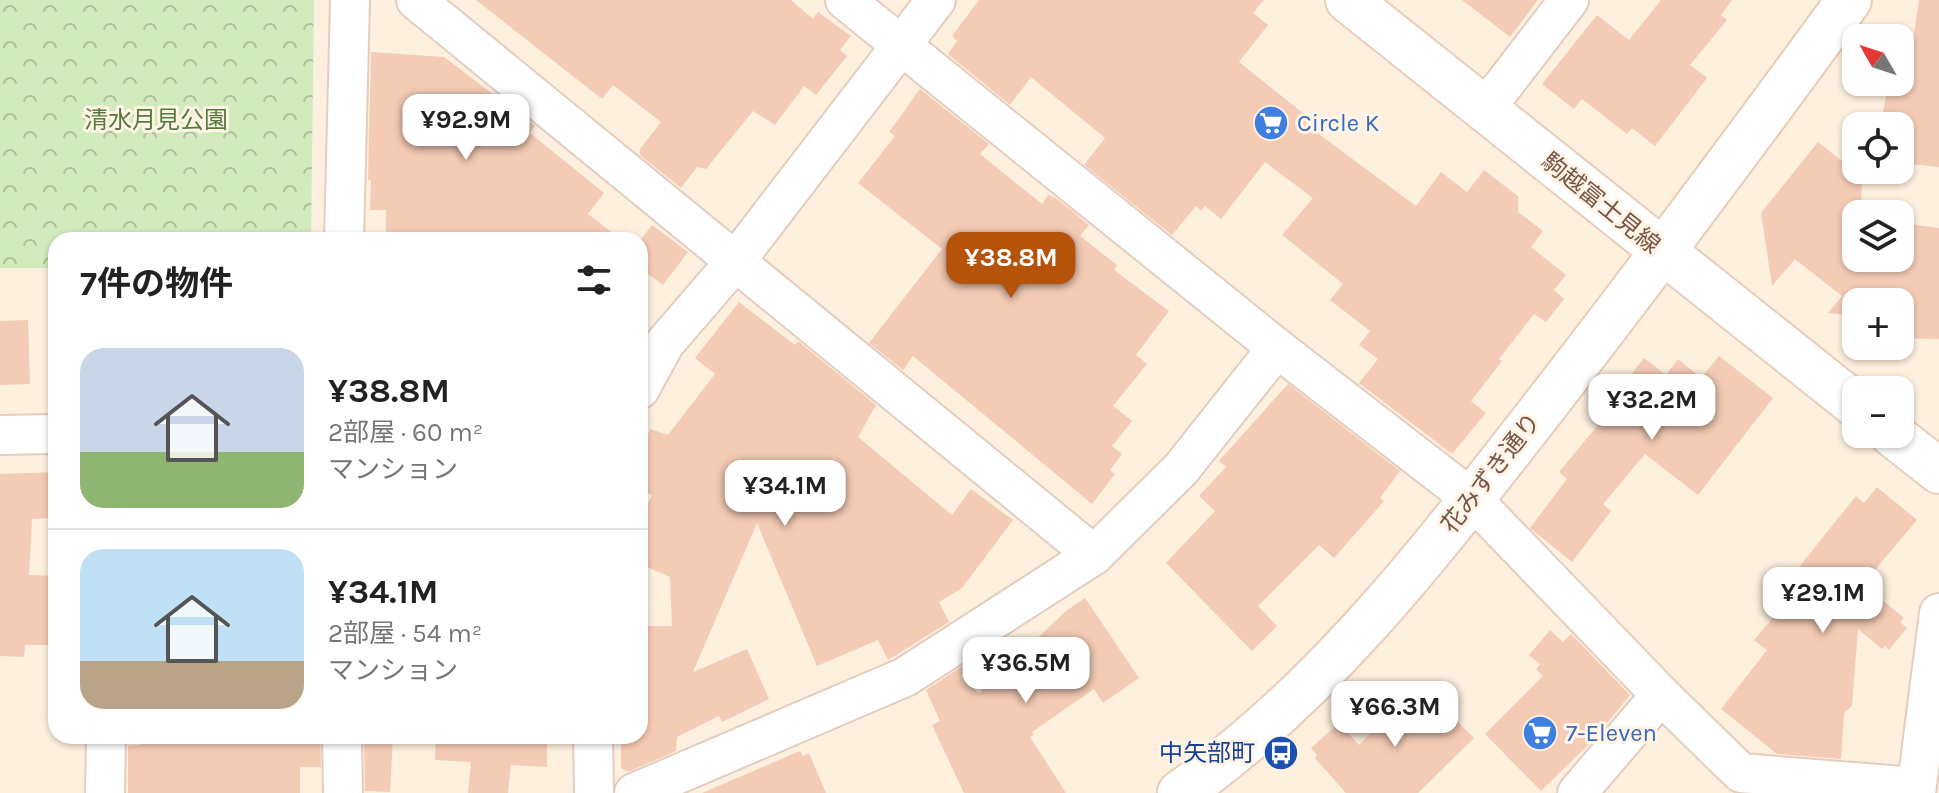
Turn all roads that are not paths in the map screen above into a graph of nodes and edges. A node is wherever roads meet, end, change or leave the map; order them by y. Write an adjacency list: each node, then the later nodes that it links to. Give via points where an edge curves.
1 (350, 0): 10 (street)
2 (416, 0): 12 (street)
3 (845, 0): 8 (street)
4 (936, 0): 8 (street)
5 (1348, 0): 9 (street, 駒越富士見線)
6 (1569, 0): 9 (street)
7 (1849, 0): 11 (street, 花みずき通り)
8 (901, 45): 12 (street); 13 (street)
9 (1485, 109): 11 (street, 駒越富士見線)
10 (344, 232)
11 (1664, 253): 15 (street, 駒越富士見線); 20 (street, 花みずき通り)
12 (734, 263): 14 (street); 21 (street)
13 (1277, 348): 20 (street); 21 (street, via 1181,469)
14 (652, 354)
15 (1842, 394)
16 (48, 434): 17 (street)
17 (0, 435)
18 (1910, 448): 19 (street)
19 (1939, 471)
20 (1472, 499): 23 (street); 32 (street, 花みずき通り, via 1361,633 1274,721)
21 (1094, 555): 31 (street, via 905,677)
22 (1939, 613): 27 (street)
23 (1661, 695): 27 (street, via 1741,773); 33 (street)
24 (106, 744): 28 (street)
25 (342, 744): 29 (street)
26 (593, 744): 30 (street)
27 (1916, 790)
28 (105, 793)
29 (343, 793)
30 (594, 793)
31 (634, 793)
32 (1180, 793)
33 (1577, 793)

